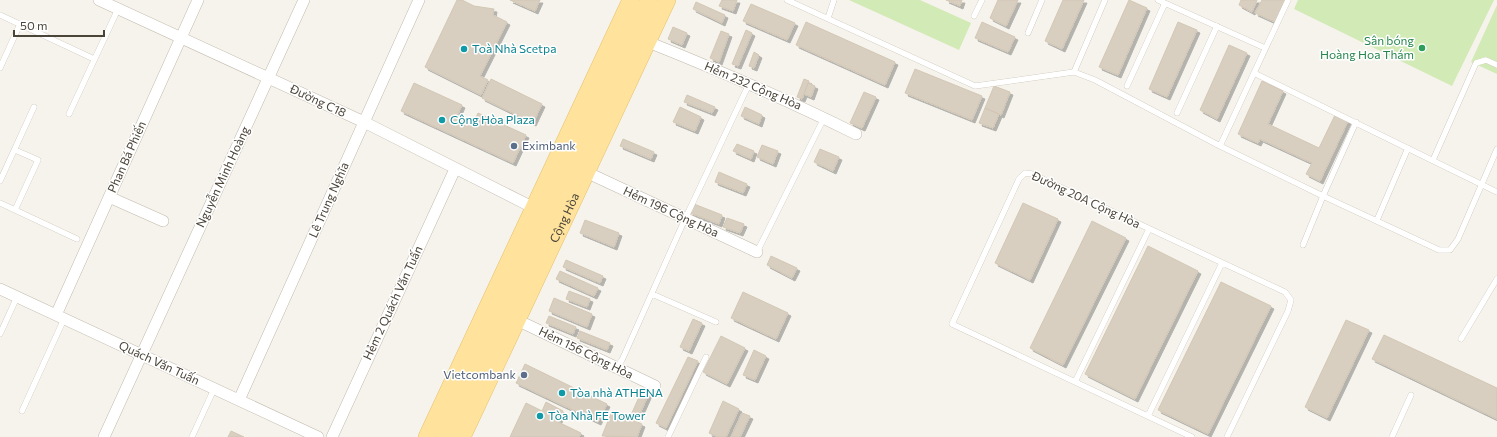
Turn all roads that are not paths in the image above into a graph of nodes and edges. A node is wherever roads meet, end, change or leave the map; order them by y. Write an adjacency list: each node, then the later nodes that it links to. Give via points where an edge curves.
1 (99, 0): 16 (street, Đường C18)
2 (198, 0): 23 (street, Phan Bá Phiến)
3 (304, 0): 31 (street, Nguyễn Minh Hoàng)
4 (419, 0): 38 (street, Lê Trung Nghĩa)
5 (631, 0): 54 (main road)
6 (649, 0): 88 (main road, Cộng Hòa)
7 (667, 0): 24 (main road, Cộng Hòa)
8 (787, 0): 19 (lane)
9 (834, 0): 19 (lane)
10 (982, 0): 18 (lane)
11 (1042, 0): 22 (lane)
12 (1105, 0): 29 (lane)
13 (1158, 0): 15 (lane)
14 (1288, 0): 25 (lane)
15 (1165, 3): 21 (lane); 33 (lane)
16 (118, 9): 23 (street, Đường C18); 26 (lane)
17 (0, 15): 20 (lane)
18 (974, 16)
19 (828, 18): 29 (lane, via 975,86)
20 (20, 24): 26 (lane); 28 (lane)
21 (1217, 26): 25 (lane); 35 (lane)
22 (1028, 34)
23 (181, 38): 31 (street, Đường C18); 52 (street, Phan Bá Phiến)
24 (648, 42): 32 (street, Hẻm 232 Cộng Hòa); 47 (main road, Cộng Hòa)
25 (1265, 48): 30 (lane)
26 (94, 59): 36 (lane)
27 (1497, 65): 45 (lane, via 1486,60 1476,63)
28 (0, 68)
29 (1074, 72): 41 (lane, via 1095,80)
30 (1254, 73): 39 (lane); 41 (lane)
31 (268, 78): 38 (street, Đường C18); 73 (street, Nguyễn Minh Hoàng)
32 (749, 84): 37 (street, Hẻm 232 Cộng Hòa); 56 (lane)
33 (1127, 86)
34 (34, 107): 44 (lane)
35 (1177, 113)
36 (69, 114)
37 (824, 118): 40 (street, Hẻm 232 Cộng Hòa); 62 (lane)
38 (364, 122): 46 (street, Đường C18); 80 (street, Lê Trung Nghĩa)
39 (1356, 122): 42 (lane); 51 (lane)
40 (856, 134)
41 (1220, 146): 51 (lane)
42 (1408, 148): 45 (lane); 57 (lane)
43 (1497, 149): 49 (lane)
44 (15, 150): 48 (lane); 55 (lane, via 38,160)
45 (1433, 160): 49 (lane)
46 (455, 169): 54 (street, Đường C18); 86 (street, Hẻm 2 Quách Văn Tuấn)
47 (586, 172): 56 (street, Hẻm 196 Cộng Hòa); 69 (main road, Cộng Hòa)
48 (0, 182)
49 (1481, 184): 50 (lane); 57 (lane, via 1458,239 1450,250 1440,250)
50 (1497, 192)
51 (1323, 196): 57 (lane); 61 (lane)
52 (109, 197): 58 (street); 68 (street, Phan Bá Phiến)
53 (0, 203): 55 (lane)
54 (534, 208): 87 (main road)
55 (15, 210): 60 (lane)
56 (685, 219): 62 (street, Hẻm 196 Cộng Hòa); 66 (lane)
57 (1377, 220)
58 (163, 221)
59 (1149, 229): 63 (lane, Đường 20A Cộng Hòa); 76 (lane); 76 (lane, Đường 20A Cộng Hòa, via 1032,174 1025,173 1019,179 952,324)
60 (77, 239)
61 (1303, 245)
62 (757, 252)
63 (1222, 263): 82 (lane); 92 (lane, Đường 20A Cộng Hòa, via 1285,292 1291,300)
64 (1497, 279): 72 (lane)
65 (0, 289): 67 (street, Quách Văn Tuấn)
66 (652, 294): 70 (lane); 75 (lane)
67 (17, 297): 68 (street, Quách Văn Tuấn); 71 (lane)
68 (60, 317): 73 (street, Quách Văn Tuấn); 81 (lane)
69 (517, 320): 75 (street, Hẻm 156 Cộng Hòa); 89 (main road, Cộng Hòa)
70 (716, 322)
71 (0, 334)
72 (1461, 339)
73 (142, 355): 78 (street, Quách Văn Tuấn); 83 (street, Nguyễn Minh Hoàng)
74 (706, 357): 90 (lane)
75 (616, 368): 77 (street, Hẻm 156 Cộng Hòa)
76 (1076, 382): 82 (lane, Đường 20A Cộng Hòa)
77 (655, 386)
78 (214, 389): 80 (street, Quách Văn Tuấn); 84 (lane)
79 (1411, 395): 93 (lane)
80 (239, 400): 85 (street, Quách Văn Tuấn)
81 (22, 411)
82 (1148, 416): 91 (lane, Đường 20A Cộng Hòa)
83 (104, 437)
84 (192, 437)
85 (318, 437)
86 (332, 437)
87 (427, 437)
88 (445, 437)
89 (462, 437)
90 (668, 437)
91 (1192, 437)
92 (1227, 437)
93 (1392, 437)

